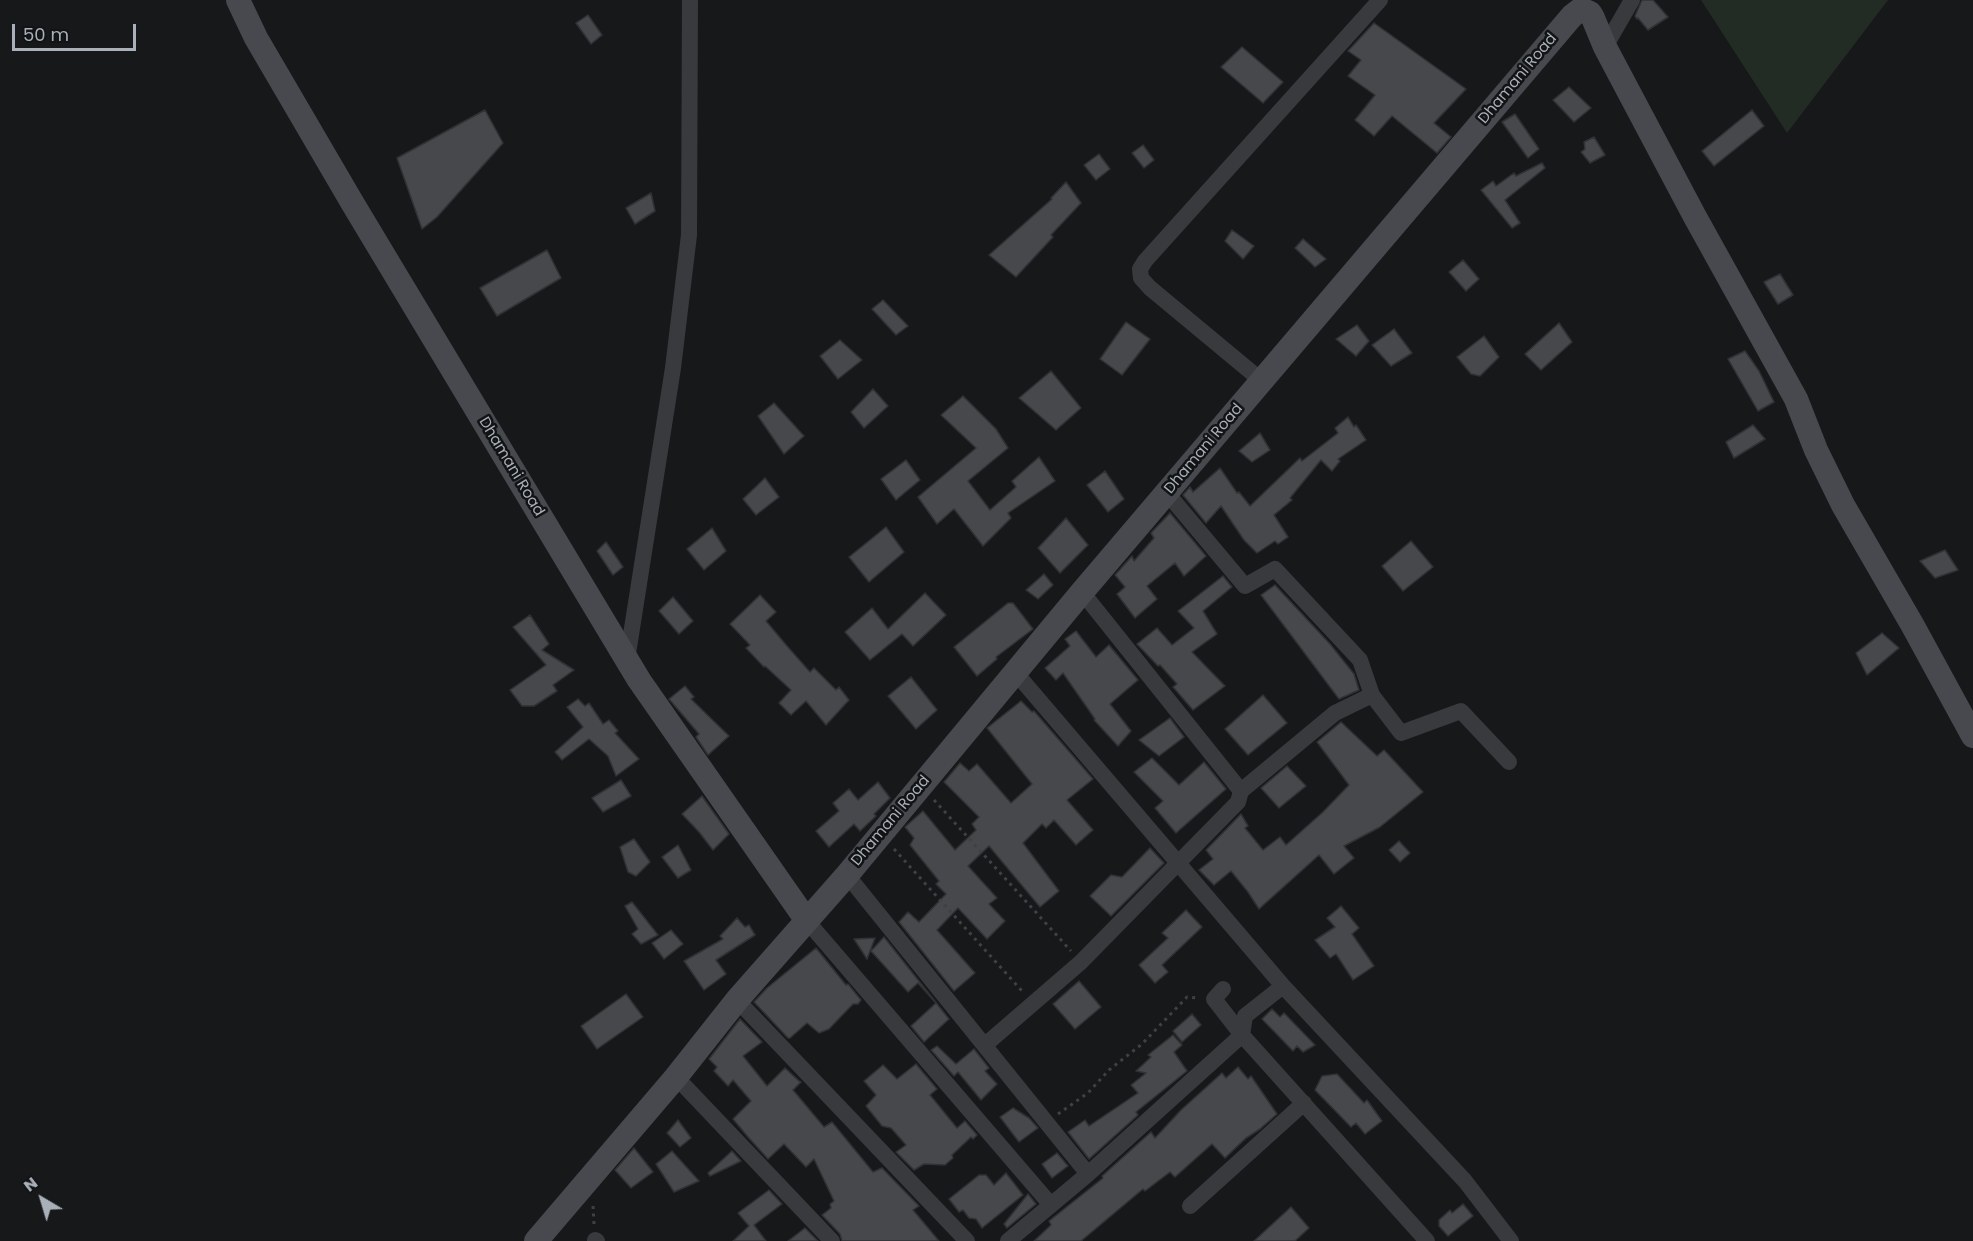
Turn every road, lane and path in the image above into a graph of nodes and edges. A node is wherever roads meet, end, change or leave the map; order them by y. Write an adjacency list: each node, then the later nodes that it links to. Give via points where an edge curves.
1 (238, 0): 9 (main road, Dhamani Road, via 352,204)
2 (690, 0): 9 (street, via 689,236 673,368)
3 (1380, 0): 6 (street, via 1140,269 1141,278 1150,288)
4 (1632, 0): 5 (street)
5 (1603, 42): 6 (main road, Dhamani Road, via 1590,13 1581,9 1572,16); 12 (main road, via 1796,399 1842,505)
6 (1262, 381): 7 (main road, Dhamani Road)
7 (1167, 493): 8 (main road, Dhamani Road); 11 (street, via 1245,586 1275,569 1360,660)
8 (1082, 592): 10 (main road, Dhamani Road); 15 (street)
9 (627, 660): 19 (main road, Dhamani Road)
10 (1015, 672): 14 (main road, Dhamani Road); 17 (street)
11 (1372, 695): 13 (street, via 1401,733 1461,711); 15 (street, via 1335,713)
12 (1973, 736)
13 (1509, 762)
14 (921, 785): 16 (main road, Dhamani Road); 20 (path)
15 (1242, 791): 17 (street, via 1238,802)
16 (880, 834): 18 (main road, Dhamani Road); 24 (path)
17 (1177, 862): 20 (street); 21 (street)
18 (847, 875): 19 (main road, Dhamani Road); 26 (street)
19 (807, 921): 23 (main road, Dhamani Road); 32 (street)
20 (1081, 962): 24 (street)
21 (1283, 986): 25 (street, via 1245,1016); 40 (street, via 1465,1181)
22 (1219, 994): 25 (street); 29 (path, via 1187,997 1088,1093)
23 (737, 1000): 27 (main road, Dhamani Road); 37 (street)
24 (1033, 1004): 26 (street)
25 (1242, 1035): 28 (street); 30 (street)
26 (985, 1046): 29 (street)
27 (676, 1077): 31 (main road, Dhamani Road); 36 (street)
28 (1304, 1103): 33 (street); 39 (street)
29 (1047, 1122): 30 (street)
30 (1088, 1174): 32 (street)
31 (590, 1178): 34 (path); 35 (main road, Dhamani Road)
32 (1051, 1205): 38 (street)
33 (1190, 1206)
34 (596, 1240)
35 (536, 1241)
36 (832, 1241)
37 (967, 1241)
38 (1008, 1241)
39 (1427, 1241)
40 (1511, 1241)

